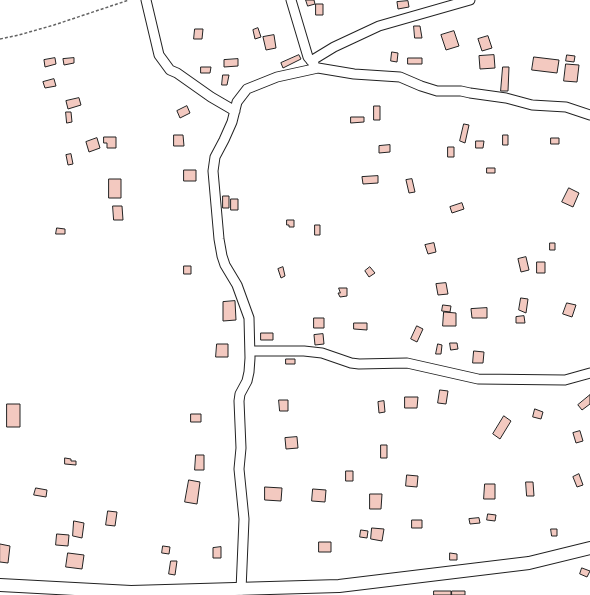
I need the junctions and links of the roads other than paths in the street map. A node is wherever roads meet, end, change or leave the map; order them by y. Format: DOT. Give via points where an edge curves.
graph roads {
  1 [pos="146,0"];
  2 [pos="291,0"];
  3 [pos="470,0"];
  4 [pos="311,61"];
  5 [pos="318,68"];
  6 [pos="235,111"];
  7 [pos="590,115"];
  8 [pos="250,351"];
  9 [pos="590,373"];
  10 [pos="590,548"];
  11 [pos="0,585"];
  12 [pos="241,590"];
  1 -- 6 [label="street" via="158,51 170,70"];
  2 -- 4 [label="street"];
  3 -- 4 [label="street" via="379,26 334,46"];
  4 -- 5 [label="street"];
  5 -- 6 [label="street" via="277,77 247,89 241,95"];
  5 -- 7 [label="street" via="354,74 400,77 437,91 461,90 532,105 566,107"];
  6 -- 8 [label="street" via="215,157 213,171 222,256 237,285 249,318"];
  8 -- 9 [label="street" via="322,353 359,364 407,362 478,379 565,380"];
  8 -- 12 [label="street" via="249,372 239,401 239,469 244,519"];
  10 -- 12 [label="street" via="529,563 347,585"];
  11 -- 12 [label="street" via="131,592"];
}
